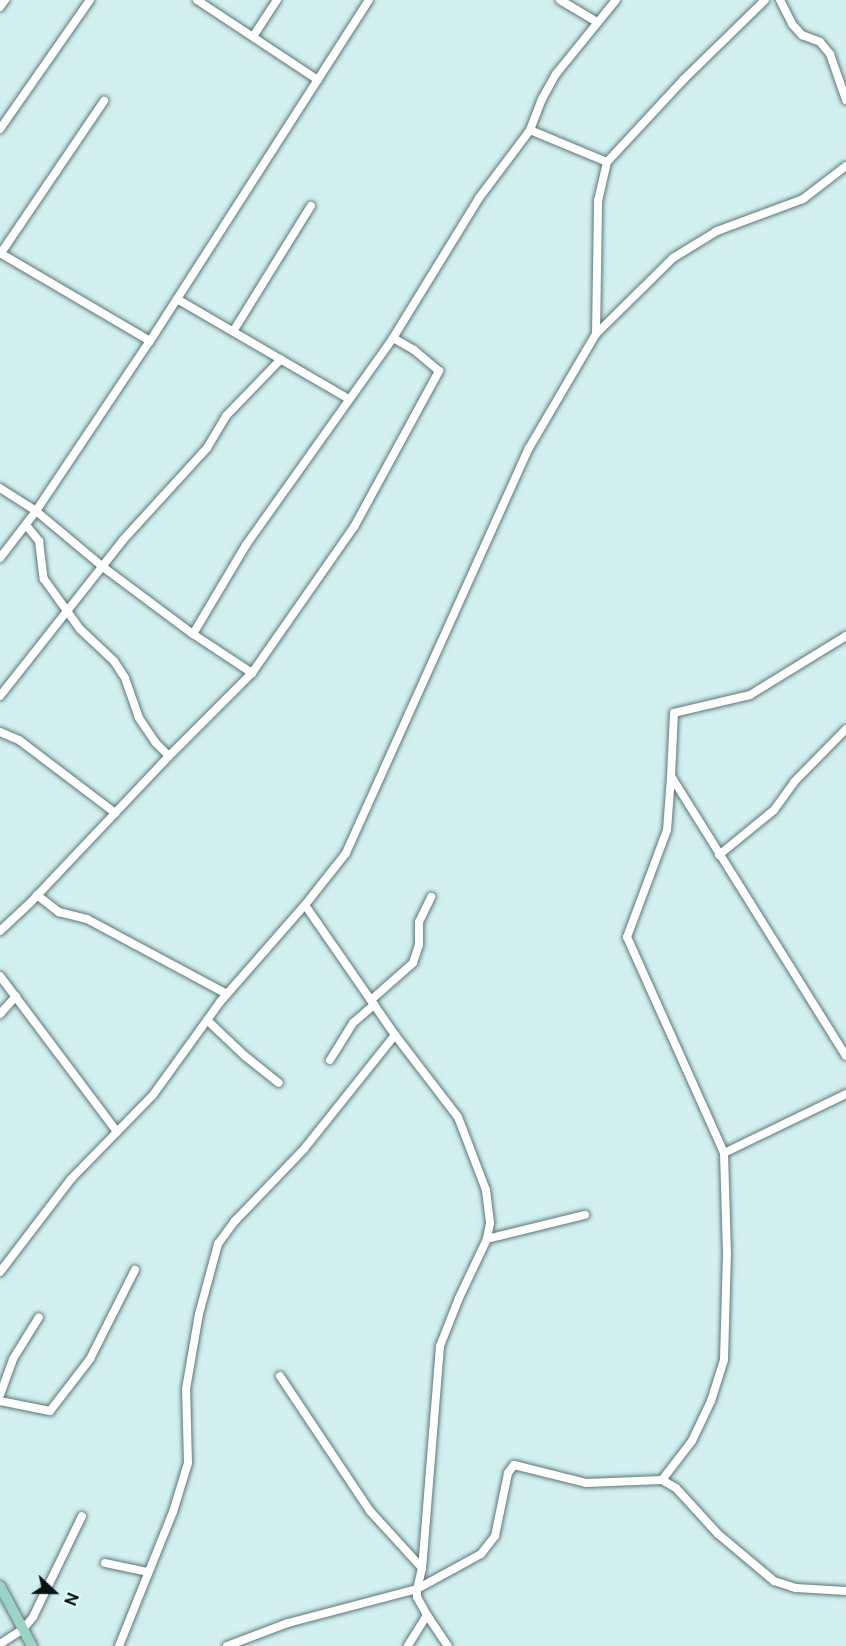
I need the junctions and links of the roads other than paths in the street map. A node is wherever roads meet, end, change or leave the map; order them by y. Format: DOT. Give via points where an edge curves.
graph roads {
  1 [pos="5,0"];
  2 [pos="90,0"];
  3 [pos="197,0"];
  4 [pos="277,0"];
  5 [pos="369,0"];
  6 [pos="560,0"];
  7 [pos="616,0"];
  8 [pos="765,0"];
  9 [pos="780,0"];
  10 [pos="0,7"];
  11 [pos="597,22"];
  12 [pos="254,35"];
  13 [pos="318,80"];
  14 [pos="846,100"];
  15 [pos="104,101"];
  16 [pos="0,129"];
  17 [pos="530,130"];
  18 [pos="607,162"];
  19 [pos="846,166"];
  20 [pos="312,206"];
  21 [pos="1,253"];
  22 [pos="177,298"];
  23 [pos="234,330"];
  24 [pos="596,334"];
  25 [pos="393,338"];
  26 [pos="150,341"];
  27 [pos="282,358"];
  28 [pos="349,399"];
  29 [pos="0,488"];
  30 [pos="36,511"];
  31 [pos="26,525"];
  32 [pos="0,558"];
  33 [pos="103,567"];
  34 [pos="69,611"];
  35 [pos="193,634"];
  36 [pos="846,636"];
  37 [pos="252,673"];
  38 [pos="0,696"];
  39 [pos="846,729"];
  40 [pos="0,732"];
  41 [pos="169,756"];
  42 [pos="670,776"];
  43 [pos="115,813"];
  44 [pos="719,855"];
  45 [pos="37,895"];
  46 [pos="430,897"];
  47 [pos="305,905"];
  48 [pos="0,931"];
  49 [pos="0,976"];
  50 [pos="227,994"];
  51 [pos="16,996"];
  52 [pos="373,1002"];
  53 [pos="0,1014"];
  54 [pos="207,1020"];
  55 [pos="395,1035"];
  56 [pos="846,1056"];
  57 [pos="330,1060"];
  58 [pos="279,1083"];
  59 [pos="846,1094"];
  60 [pos="117,1132"];
  61 [pos="724,1153"];
  62 [pos="585,1215"];
  63 [pos="487,1239"];
  64 [pos="135,1270"];
  65 [pos="0,1272"];
  66 [pos="39,1317"];
  67 [pos="280,1376"];
  68 [pos="0,1395"];
  69 [pos="0,1401"];
  70 [pos="662,1480"];
  71 [pos="82,1516"];
  72 [pos="105,1563"];
  73 [pos="422,1568"];
  74 [pos="148,1572"];
  75 [pos="0,1586"];
  76 [pos="417,1589"];
  77 [pos="846,1591"];
  78 [pos="427,1615"];
  79 [pos="22,1629"];
  80 [pos="0,1644"];
  81 [pos="32,1646"];
  82 [pos="119,1646"];
  83 [pos="227,1646"];
  84 [pos="408,1646"];
  85 [pos="448,1646"];
  1 -- 10 [label="street"];
  2 -- 16 [label="street"];
  3 -- 12 [label="street"];
  4 -- 12 [label="street"];
  5 -- 13 [label="street"];
  6 -- 11 [label="street"];
  7 -- 11 [label="street"];
  8 -- 18 [label="street"];
  9 -- 14 [label="street" via="797,30 820,42 830,54"];
  11 -- 17 [label="street" via="556,74"];
  12 -- 13 [label="street"];
  13 -- 22 [label="street"];
  15 -- 21 [label="street"];
  17 -- 18 [label="street"];
  17 -- 25 [label="street" via="479,198"];
  18 -- 24 [label="street" via="598,201"];
  19 -- 24 [label="street" via="803,199 717,231 673,258"];
  20 -- 23 [label="street"];
  21 -- 26 [label="street"];
  22 -- 23 [label="street"];
  22 -- 26 [label="street"];
  23 -- 27 [label="street"];
  24 -- 47 [label="street" via="529,448 346,853"];
  25 -- 28 [label="street"];
  25 -- 37 [label="street" via="439,371 354,527"];
  26 -- 30 [label="street"];
  27 -- 28 [label="street"];
  27 -- 33 [label="street" via="226,416 197,460"];
  28 -- 35 [label="street" via="246,545"];
  29 -- 30 [label="street"];
  30 -- 31 [label="street"];
  30 -- 33 [label="street"];
  31 -- 32 [label="street"];
  31 -- 34 [label="street" via="39,541 44,579"];
  33 -- 34 [label="street"];
  33 -- 35 [label="street"];
  34 -- 38 [label="street"];
  34 -- 41 [label="street" via="80,629 114,661 125,678 139,718"];
  35 -- 37 [label="street"];
  36 -- 42 [label="street" via="750,695 674,713"];
  37 -- 41 [label="street"];
  39 -- 44 [label="street" via="774,810"];
  40 -- 43 [label="street" via="19,740"];
  41 -- 43 [label="street"];
  42 -- 44 [label="street"];
  42 -- 61 [label="street" via="667,830 627,937"];
  43 -- 45 [label="street"];
  44 -- 56 [label="street"];
  45 -- 48 [label="street"];
  45 -- 50 [label="street" via="59,912 87,919"];
  46 -- 52 [label="street" via="419,922 419,945 413,963"];
  47 -- 50 [label="street"];
  47 -- 52 [label="street"];
  49 -- 51 [label="street"];
  50 -- 54 [label="street"];
  51 -- 53 [label="street"];
  51 -- 60 [label="street"];
  52 -- 55 [label="street"];
  52 -- 57 [label="street" via="353,1023"];
  54 -- 58 [label="street"];
  54 -- 60 [label="street" via="153,1095"];
  55 -- 63 [label="street" via="458,1117 486,1190"];
  55 -- 74 [label="street" via="304,1149 218,1244 199,1314 186,1389 188,1464"];
  59 -- 61 [label="street"];
  60 -- 65 [label="street" via="71,1179"];
  61 -- 70 [label="street" via="724,1360 692,1441"];
  62 -- 63 [label="street"];
  63 -- 73 [label="street" via="440,1346"];
  64 -- 69 [label="street" via="90,1359 50,1411"];
  66 -- 68 [label="street" via="13,1359"];
  67 -- 73 [label="street" via="370,1511"];
  70 -- 76 [label="street" via="586,1483 514,1465 508,1473 498,1525 489,1545 481,1554"];
  70 -- 77 [label="street" via="676,1488 718,1534 774,1581 796,1588"];
  71 -- 79 [label="street" via="39,1606"];
  72 -- 74 [label="street"];
  73 -- 76 [label="street"];
  74 -- 82 [label="street"];
  75 -- 79 [label="main road"];
  76 -- 78 [label="street"];
  76 -- 83 [label="street" via="288,1623"];
  78 -- 84 [label="street"];
  78 -- 85 [label="street"];
  79 -- 80 [label="street"];
  79 -- 81 [label="main road"];
}
